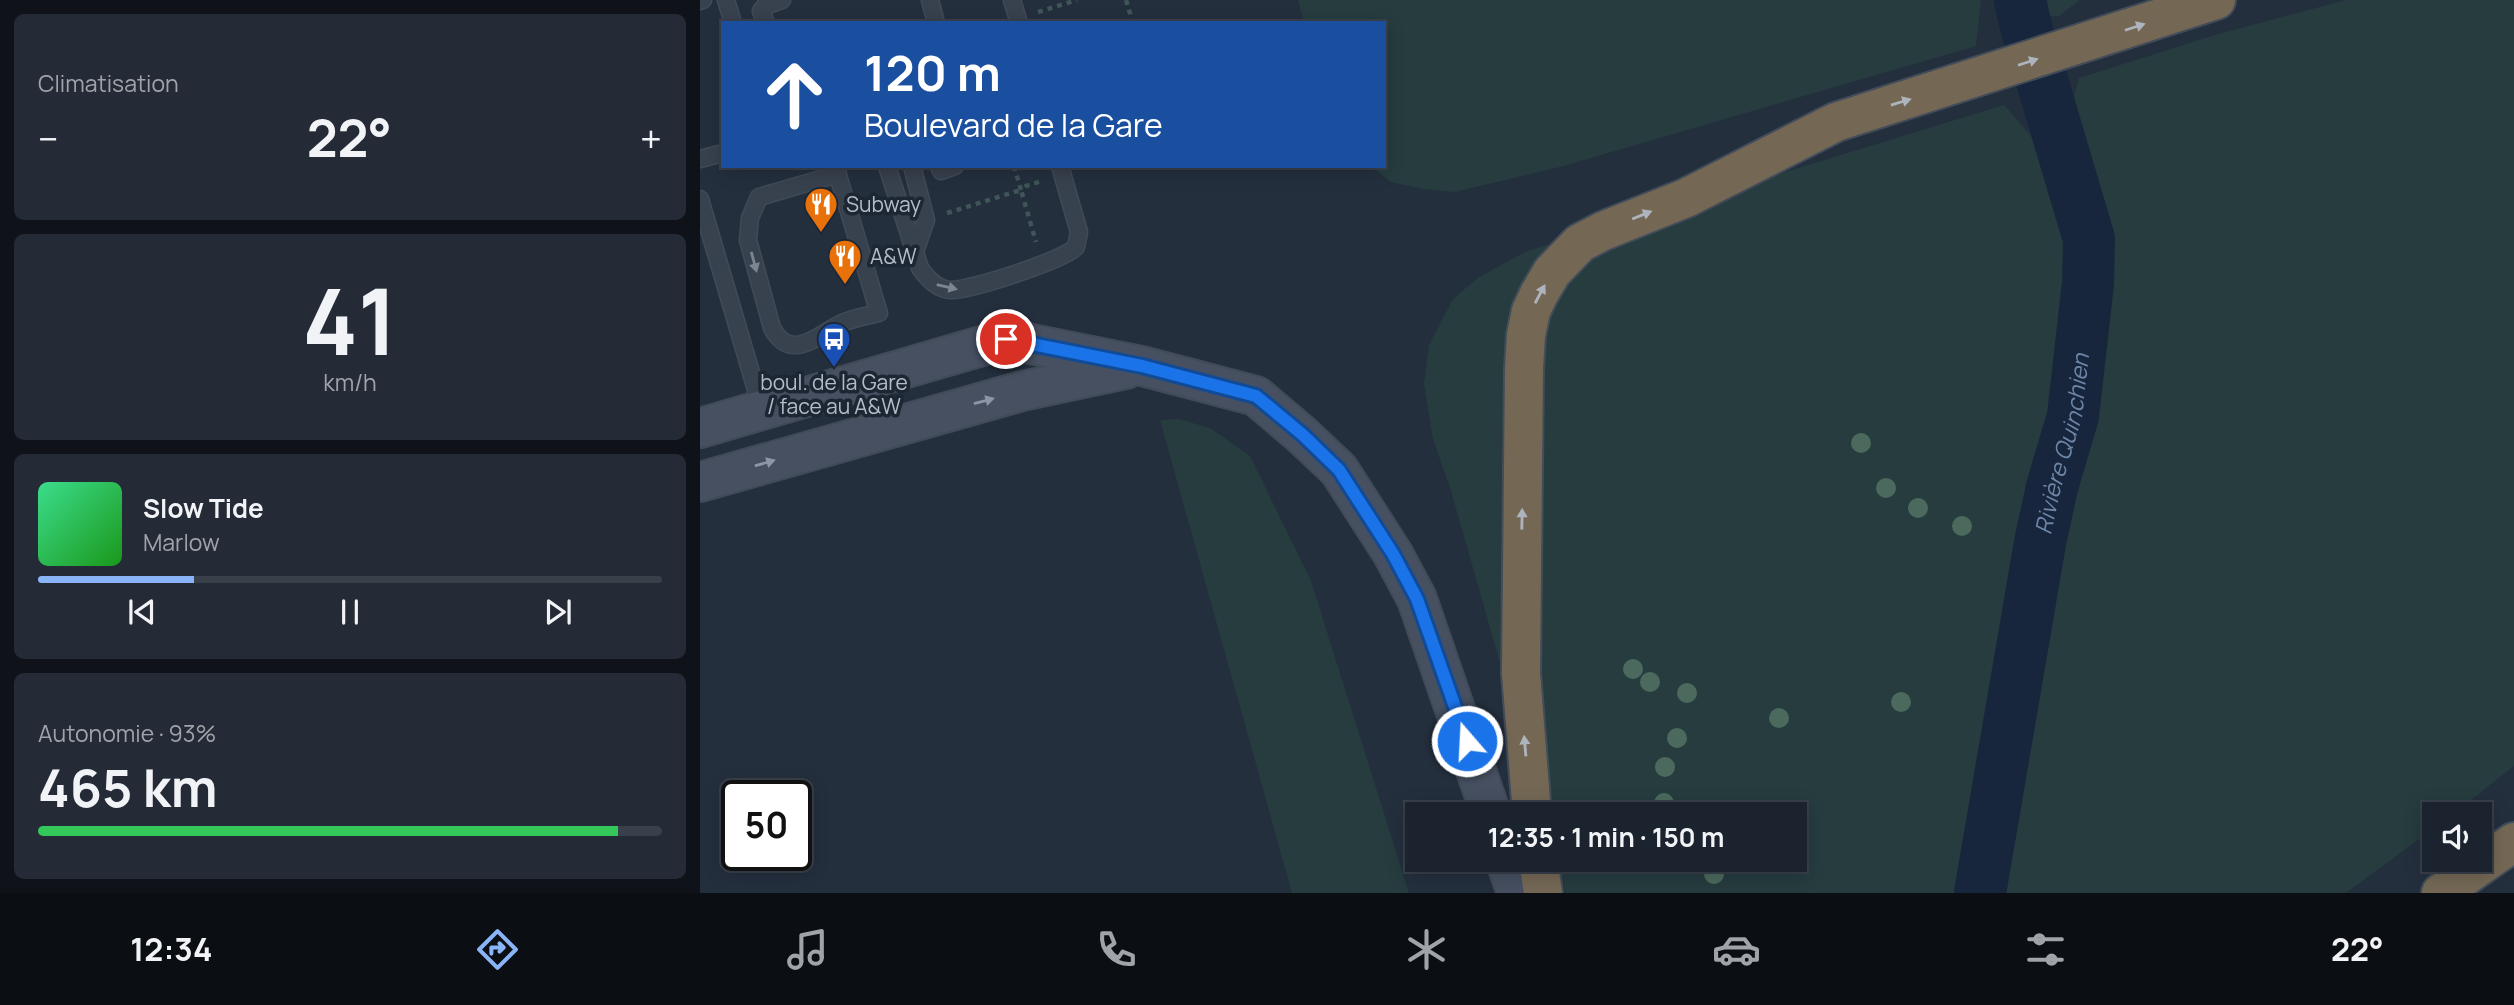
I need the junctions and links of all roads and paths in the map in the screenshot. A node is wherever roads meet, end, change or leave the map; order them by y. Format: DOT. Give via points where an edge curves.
graph roads {
  1 [pos="726,0"];
  2 [pos="782,0"];
  3 [pos="930,0"];
  4 [pos="1012,0"];
  5 [pos="1077,0"];
  6 [pos="1126,0"];
  7 [pos="2216,0"];
  8 [pos="1056,3"];
  9 [pos="1025,18"];
  10 [pos="732,21"];
  11 [pos="765,21"];
  12 [pos="935,21"];
  13 [pos="1132,21"];
  14 [pos="721,154"];
  15 [pos="700,159"];
  16 [pos="888,168"];
  17 [pos="913,168"];
  18 [pos="1015,168"];
  19 [pos="1061,168"];
  20 [pos="836,170"];
  21 [pos="1044,173"];
  22 [pos="1021,190"];
  23 [pos="700,199"];
  24 [pos="942,214"];
  25 [pos="706,238"];
  26 [pos="1039,252"];
  27 [pos="914,254"];
  28 [pos="1142,366"];
  29 [pos="762,410"];
  30 [pos="700,428"];
  31 [pos="700,482"];
  32 [pos="1487,802"];
  33 [pos="1531,802"];
  34 [pos="2514,828"];
  35 [pos="2514,842"];
  36 [pos="1510,872"];
  37 [pos="1540,872"];
  38 [pos="2453,884"];
  39 [pos="1517,893"];
  40 [pos="1542,893"];
  1 -- 10 [label="lane"];
  2 -- 11 [label="lane" via="761,10"];
  3 -- 12 [label="lane"];
  4 -- 9 [label="lane"];
  5 -- 8 [label="path"];
  6 -- 13 [label="path"];
  33 -- 7 [label="highway, one-way" via="1521,673 1524,369 1531,311 1552,272 1580,243 1603,230 1686,198 1836,122"];
  8 -- 9 [label="path"];
  14 -- 15 [label="lane"];
  16 -- 27 [label="lane"];
  17 -- 27 [label="lane" via="926,220"];
  18 -- 22 [label="path"];
  27 -- 19 [label="lane, one-way" via="928,279 948,290 1061,258 1076,247 1079,232"];
  20 -- 20 [label="lane, one-way" via="759,197 750,218 748,240 772,328 790,344 810,343 840,324 878,313"];
  21 -- 22 [label="path" via="1046,180"];
  22 -- 24 [label="path"];
  22 -- 26 [label="path"];
  23 -- 25 [label="lane"];
  25 -- 29 [label="lane"];
  28 -- 29 [label="main road" via="1006,339"];
  31 -- 28 [label="main road, one-way" via="1022,391"];
  28 -- 32 [label="main road" via="1256,396 1339,470 1417,599"];
  29 -- 30 [label="main road"];
  34 -- 38 [label="highway"];
  35 -- 38 [label="highway"];
  36 -- 39 [label="main road"];
  37 -- 40 [label="highway"];
}
